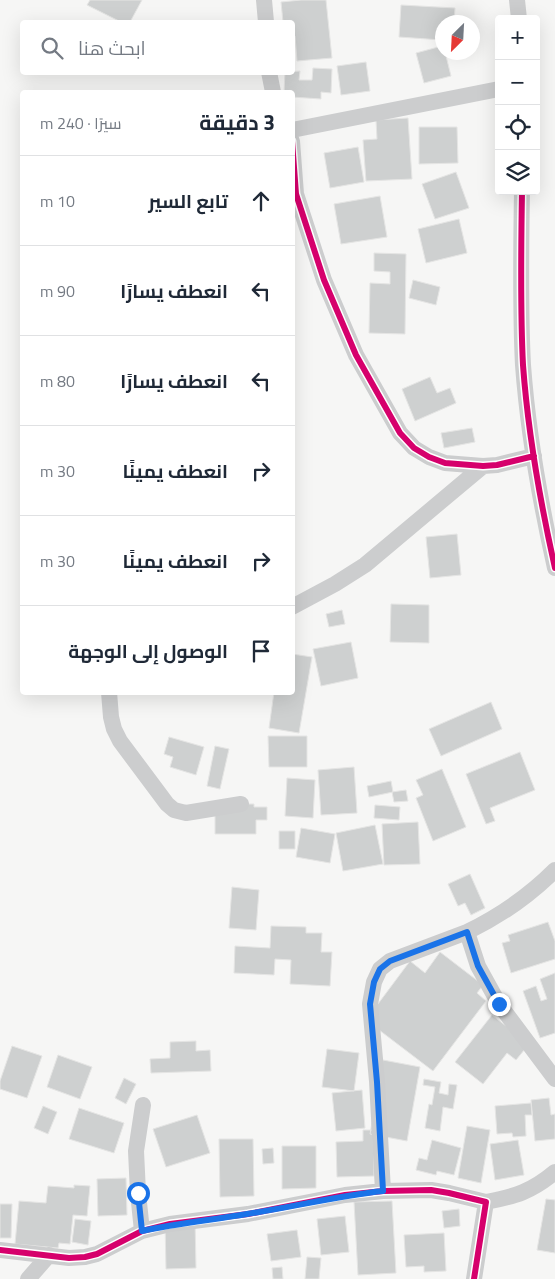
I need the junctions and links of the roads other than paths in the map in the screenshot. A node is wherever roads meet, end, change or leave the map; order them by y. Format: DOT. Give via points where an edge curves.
graph roads {
  1 [pos="264,0"];
  2 [pos="517,0"];
  3 [pos="519,15"];
  4 [pos="266,20"];
  5 [pos="270,75"];
  6 [pos="273,90"];
  7 [pos="495,90"];
  8 [pos="295,129"];
  9 [pos="295,181"];
  10 [pos="522,195"];
  11 [pos="534,456"];
  12 [pos="483,466"];
  13 [pos="548,498"];
  14 [pos="552,538"];
  15 [pos="555,568"];
  16 [pos="295,605"];
  17 [pos="109,695"];
  18 [pos="241,804"];
  19 [pos="555,870"];
  20 [pos="467,932"];
  21 [pos="555,1079"];
  22 [pos="143,1105"];
  23 [pos="555,1172"];
  24 [pos="383,1191"];
  25 [pos="486,1202"];
  26 [pos="142,1231"];
  27 [pos="0,1250"];
  28 [pos="49,1256"];
  29 [pos="28,1279"];
  30 [pos="474,1279"];
  1 -- 4 [label="street"];
  2 -- 3 [label="street"];
  5 -- 6 [label="street"];
  7 -- 8 [label="street"];
  9 -- 12 [label="street" via="296,194 324,280 356,355 400,433 414,448 429,457 445,463"];
  10 -- 11 [label="street" via="521,323"];
  11 -- 12 [label="street"];
  11 -- 13 [label="street"];
  12 -- 16 [label="street" via="365,565"];
  13 -- 14 [label="street"];
  14 -- 15 [label="street"];
  17 -- 18 [label="street" via="111,717 120,741 174,810 186,813"];
  19 -- 20 [label="street" via="539,887 488,922"];
  20 -- 21 [label="street" via="478,966 499,1004"];
  20 -- 24 [label="street" via="390,961 380,969 374,982 370,1004"];
  22 -- 26 [label="street" via="136,1151"];
  23 -- 25 [label="street" via="518,1196"];
  24 -- 25 [label="street" via="431,1190"];
  24 -- 26 [label="street"];
  25 -- 30 [label="street"];
  26 -- 28 [label="street" via="98,1254 69,1258"];
  27 -- 28 [label="street"];
  28 -- 29 [label="street"];
}
